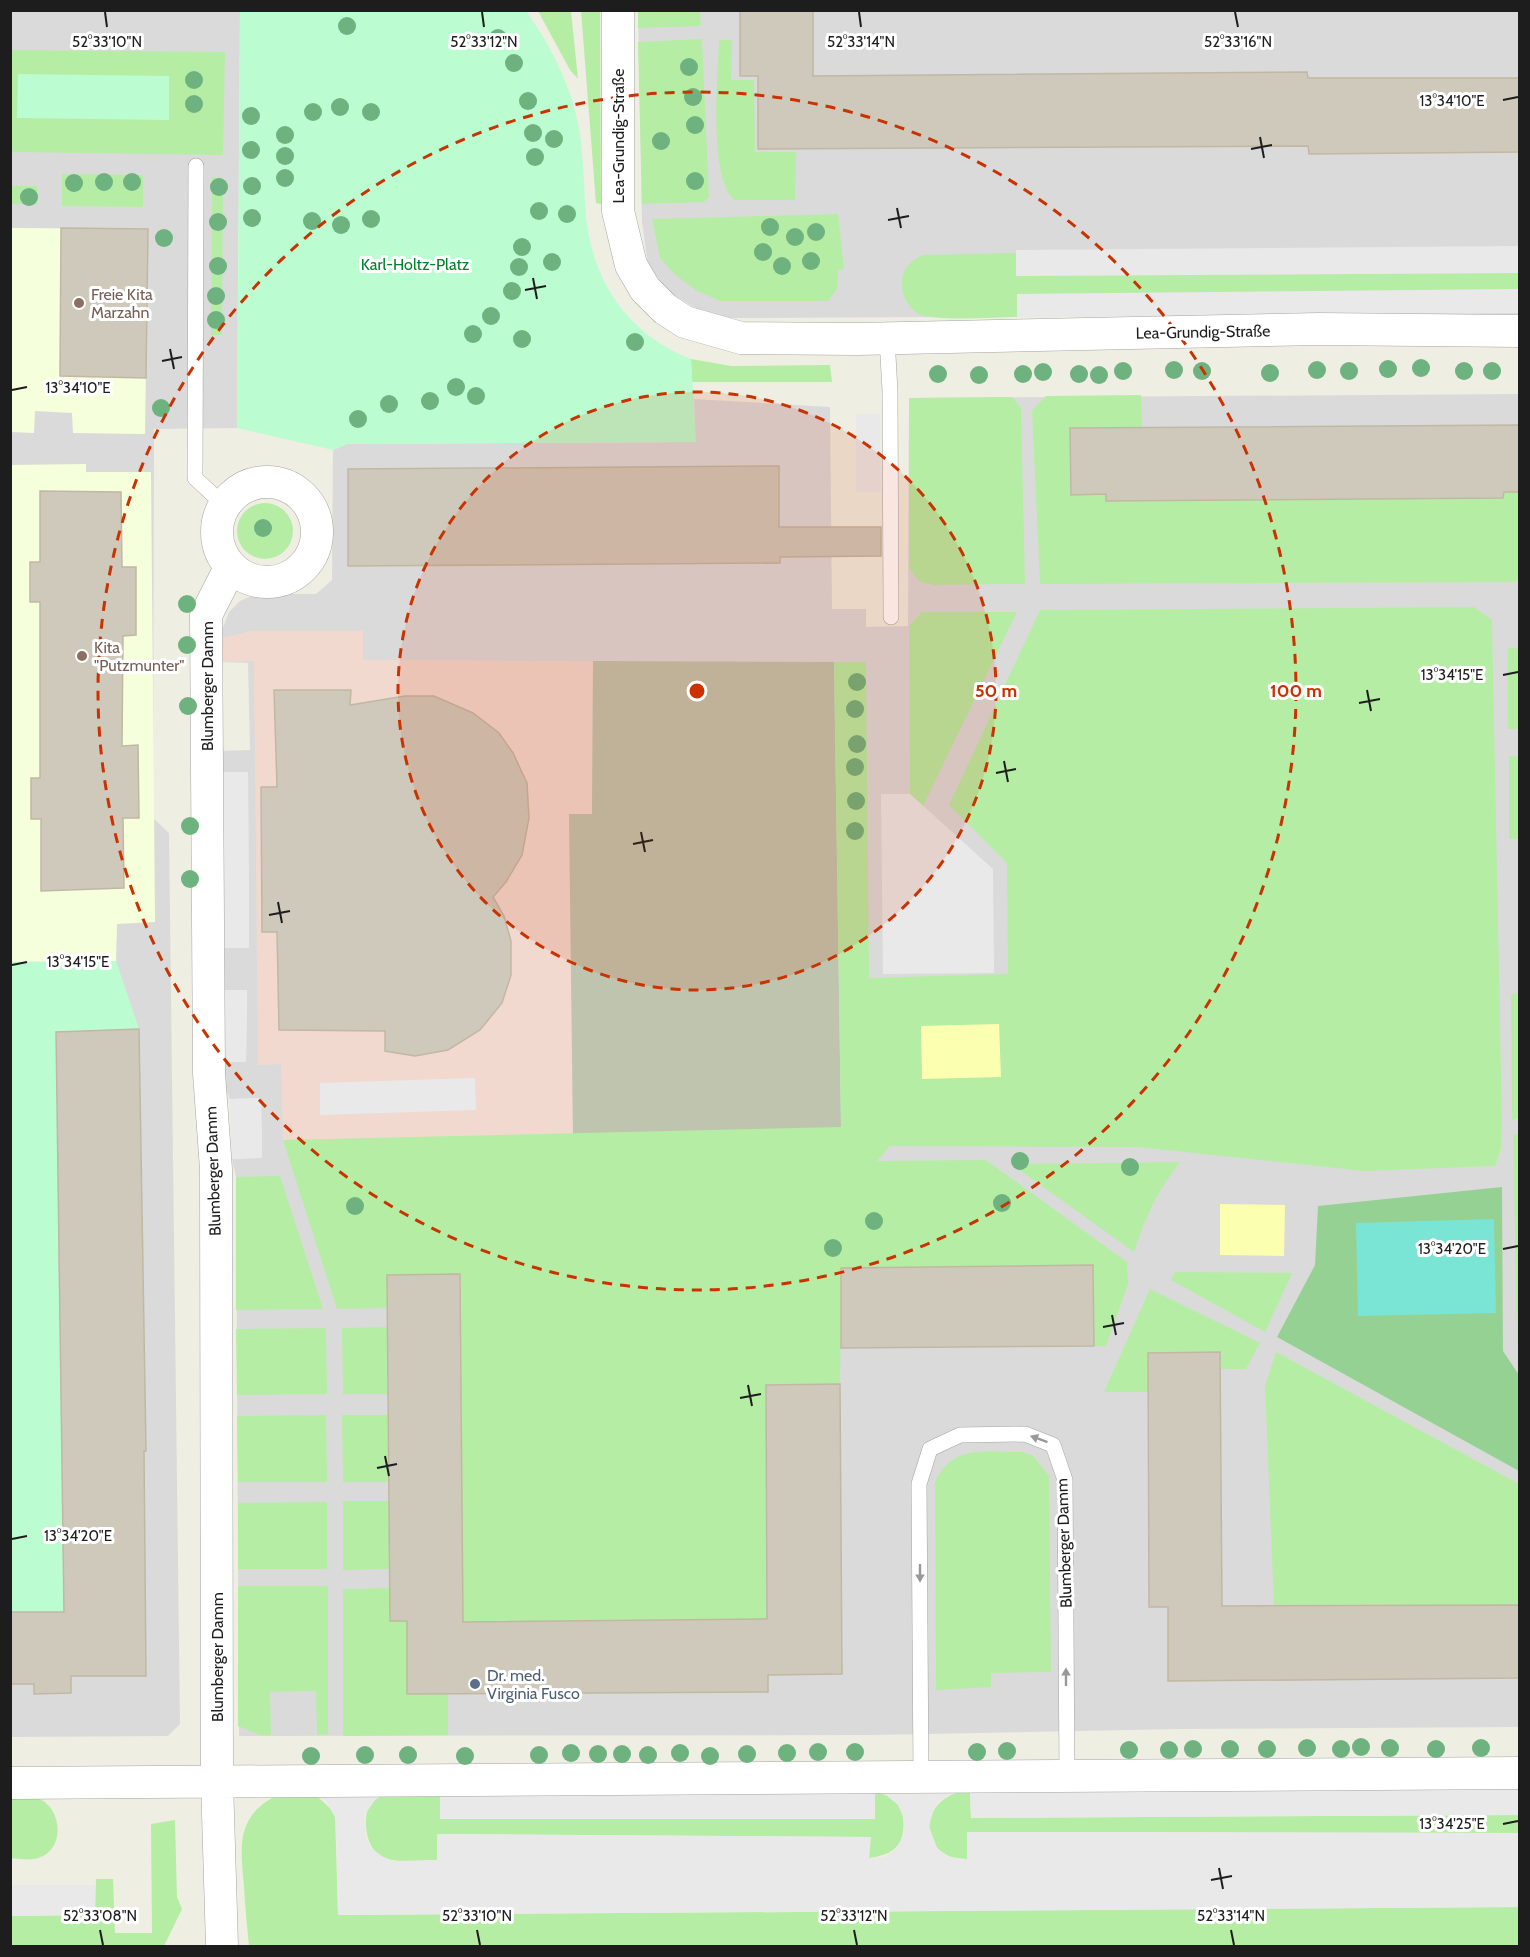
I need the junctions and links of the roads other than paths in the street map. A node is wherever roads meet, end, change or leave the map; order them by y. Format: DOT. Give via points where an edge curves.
graph roads {
  1 [pos="618,10"];
  2 [pos="196,166"];
  3 [pos="1520,331"];
  4 [pos="887,338"];
  5 [pos="224,505"];
  6 [pos="230,568"];
  7 [pos="891,617"];
  8 [pos="1520,1773"];
  9 [pos="1067,1776"];
  10 [pos="921,1777"];
  11 [pos="217,1781"];
  12 [pos="10,1782"];
  13 [pos="222,1947"];
  1 -- 4 [label="street, Lea-Grundig-Straße" via="618,211 631,265 645,289 665,309 686,322 741,338"];
  2 -- 5 [label="lane" via="195,478"];
  3 -- 4 [label="street, Lea-Grundig-Straße" via="1319,329"];
  4 -- 7 [label="lane"];
  5 -- 6 [label="street" via="217,523 217,540"];
  5 -- 6 [label="street" via="245,487 260,482 276,483 303,497 313,510 317,525 312,556 289,578 274,583 258,582"];
  6 -- 11 [label="street, Blumberger Damm" via="206,615 209,1072 216,1169"];
  8 -- 9 [label="street"];
  9 -- 10 [label="street"];
  9 -- 10 [label="lane, Blumberger Damm, one-way" via="1065,1480 1053,1445 1025,1434 960,1436 930,1449 919,1484"];
  10 -- 11 [label="street"];
  11 -- 12 [label="street"];
  11 -- 13 [label="street, Blumberger Damm"];
}
